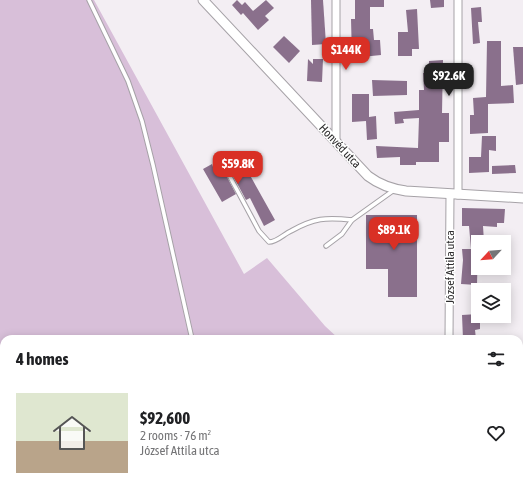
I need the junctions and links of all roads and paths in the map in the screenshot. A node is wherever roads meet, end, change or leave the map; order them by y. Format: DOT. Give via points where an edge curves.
graph roads {
  1 [pos="88,0"];
  2 [pos="203,0"];
  3 [pos="336,0"];
  4 [pos="458,0"];
  5 [pos="336,141"];
  6 [pos="230,175"];
  7 [pos="394,190"];
  8 [pos="454,194"];
  9 [pos="523,198"];
  10 [pos="352,220"];
  11 [pos="326,246"];
  12 [pos="191,335"];
  13 [pos="449,335"];
  1 -- 12 [label="lane" via="128,81 142,121"];
  2 -- 5 [label="street, Honvéd utca"];
  3 -- 5 [label="street"];
  4 -- 8 [label="street, József Attila utca"];
  5 -- 7 [label="street, Honvéd utca" via="368,176"];
  6 -- 10 [label="lane" via="259,231 269,242 274,242 316,219 331,217"];
  7 -- 8 [label="street, Honvéd utca"];
  7 -- 10 [label="lane"];
  8 -- 9 [label="street, Honvéd utca"];
  8 -- 13 [label="street, József Attila utca"];
  10 -- 11 [label="lane" via="342,234"];
}
